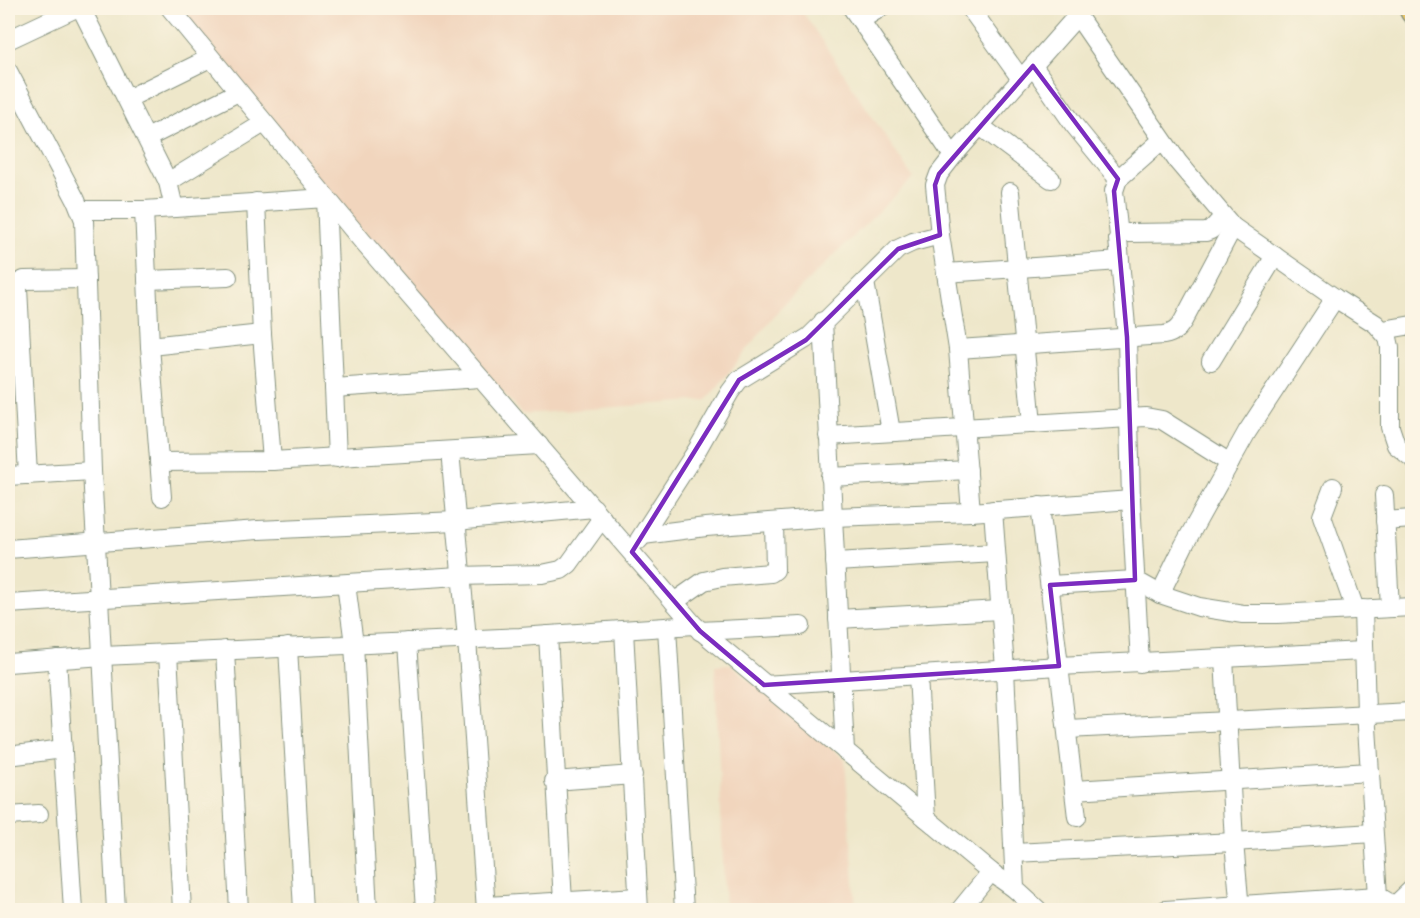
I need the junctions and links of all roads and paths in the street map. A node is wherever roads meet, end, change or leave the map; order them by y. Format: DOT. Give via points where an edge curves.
graph roads {
  1 [pos="74,8"];
  2 [pos="170,8"];
  3 [pos="880,8"];
  4 [pos="970,8"];
  5 [pos="1410,8"];
  6 [pos="1075,12"];
  7 [pos="1413,12"];
  8 [pos="856,14"];
  9 [pos="8,40"];
  10 [pos="210,58"];
  11 [pos="8,70"];
  12 [pos="1027,73"];
  13 [pos="238,92"];
  14 [pos="127,99"];
  15 [pos="264,123"];
  16 [pos="980,126"];
  17 [pos="147,138"];
  18 [pos="1162,140"];
  19 [pos="953,156"];
  20 [pos="1118,178"];
  21 [pos="1050,179"];
  22 [pos="168,182"];
  23 [pos="1010,192"];
  24 [pos="326,198"];
  25 [pos="256,202"];
  26 [pos="174,208"];
  27 [pos="81,210"];
  28 [pos="144,210"];
  29 [pos="1228,222"];
  30 [pos="940,235"];
  31 [pos="1119,236"];
  32 [pos="1275,256"];
  33 [pos="1120,261"];
  34 [pos="1018,267"];
  35 [pos="946,273"];
  36 [pos="228,277"];
  37 [pos="86,279"];
  38 [pos="147,280"];
  39 [pos="865,282"];
  40 [pos="1335,298"];
  41 [pos="823,321"];
  42 [pos="1413,325"];
  43 [pos="1383,330"];
  44 [pos="262,334"];
  45 [pos="1127,337"];
  46 [pos="1026,345"];
  47 [pos="150,346"];
  48 [pos="958,349"];
  49 [pos="1211,361"];
  50 [pos="480,378"];
  51 [pos="334,388"];
  52 [pos="1130,419"];
  53 [pos="1032,424"];
  54 [pos="964,427"];
  55 [pos="891,432"];
  56 [pos="828,436"];
  57 [pos="538,445"];
  58 [pos="450,451"];
  59 [pos="337,458"];
  60 [pos="1413,458"];
  61 [pos="272,461"];
  62 [pos="159,462"];
  63 [pos="1230,463"];
  64 [pos="968,470"];
  65 [pos="92,471"];
  66 [pos="28,475"];
  67 [pos="8,476"];
  68 [pos="830,477"];
  69 [pos="1333,487"];
  70 [pos="1384,495"];
  71 [pos="162,497"];
  72 [pos="1131,500"];
  73 [pos="1040,506"];
  74 [pos="993,510"];
  75 [pos="971,512"];
  76 [pos="598,513"];
  77 [pos="832,517"];
  78 [pos="1413,519"];
  79 [pos="456,521"];
  80 [pos="1385,521"];
  81 [pos="774,522"];
  82 [pos="643,535"];
  83 [pos="96,540"];
  84 [pos="8,549"];
  85 [pos="632,552"];
  86 [pos="996,553"];
  87 [pos="835,562"];
  88 [pos="460,576"];
  89 [pos="1136,580"];
  90 [pos="346,584"];
  91 [pos="1050,585"];
  92 [pos="1160,594"];
  93 [pos="100,599"];
  94 [pos="674,602"];
  95 [pos="8,604"];
  96 [pos="1413,607"];
  97 [pos="1390,608"];
  98 [pos="1359,609"];
  99 [pos="1000,610"];
  100 [pos="838,619"];
  101 [pos="801,626"];
  102 [pos="667,628"];
  103 [pos="697,628"];
  104 [pos="624,630"];
  105 [pos="548,635"];
  106 [pos="467,639"];
  107 [pos="407,642"];
  108 [pos="354,644"];
  109 [pos="288,647"];
  110 [pos="225,650"];
  111 [pos="1364,651"];
  112 [pos="168,653"];
  113 [pos="103,656"];
  114 [pos="1224,658"];
  115 [pos="57,659"];
  116 [pos="8,663"];
  117 [pos="1140,663"];
  118 [pos="1059,666"];
  119 [pos="1005,669"];
  120 [pos="918,675"];
  121 [pos="842,680"];
  122 [pos="764,685"];
  123 [pos="1366,712"];
  124 [pos="1413,712"];
  125 [pos="1228,720"];
  126 [pos="1067,729"];
  127 [pos="63,749"];
  128 [pos="845,751"];
  129 [pos="8,756"];
  130 [pos="1370,772"];
  131 [pos="633,775"];
  132 [pos="554,781"];
  133 [pos="1231,781"];
  134 [pos="1074,790"];
  135 [pos="39,814"];
  136 [pos="8,816"];
  137 [pos="926,818"];
  138 [pos="1077,818"];
  139 [pos="1373,833"];
  140 [pos="1234,842"];
  141 [pos="1014,853"];
  142 [pos="991,872"];
  143 [pos="1015,889"];
  144 [pos="1413,889"];
  145 [pos="1377,896"];
  146 [pos="563,902"];
  147 [pos="639,904"];
  148 [pos="486,908"];
  149 [pos="1240,908"];
  150 [pos="1393,908"];
  151 [pos="73,910"];
  152 [pos="116,910"];
  153 [pos="182,910"];
  154 [pos="239,910"];
  155 [pos="303,910"];
  156 [pos="368,910"];
  157 [pos="425,910"];
  158 [pos="684,910"];
  159 [pos="960,910"];
  160 [pos="1038,910"];
  161 [pos="1165,910"];
  1 -- 9 [label="street"];
  1 -- 14 [label="street"];
  2 -- 10 [label="street"];
  3 -- 8 [label="street"];
  4 -- 12 [label="street"];
  5 -- 7 [label="main road"];
  6 -- 12 [label="street"];
  6 -- 18 [label="street"];
  8 -- 19 [label="street"];
  10 -- 13 [label="street"];
  10 -- 14 [label="street"];
  11 -- 27 [label="street"];
  12 -- 16 [label="street"];
  12 -- 20 [label="street"];
  13 -- 15 [label="street"];
  13 -- 17 [label="street"];
  14 -- 17 [label="street"];
  15 -- 22 [label="street"];
  15 -- 24 [label="street"];
  16 -- 19 [label="street"];
  16 -- 21 [label="street"];
  17 -- 22 [label="street"];
  18 -- 20 [label="street"];
  18 -- 29 [label="street"];
  19 -- 30 [label="street" via="935,185"];
  20 -- 31 [label="street" via="1114,191"];
  22 -- 26 [label="street"];
  23 -- 34 [label="street"];
  24 -- 25 [label="street"];
  24 -- 50 [label="street"];
  24 -- 51 [label="street"];
  25 -- 26 [label="street"];
  25 -- 44 [label="street"];
  26 -- 28 [label="street"];
  27 -- 28 [label="street"];
  27 -- 37 [label="street"];
  28 -- 38 [label="street"];
  29 -- 31 [label="street" via="1206,232"];
  29 -- 32 [label="street"];
  29 -- 45 [label="street" via="1179,328 1164,335"];
  30 -- 35 [label="street"];
  30 -- 39 [label="street" via="898,249"];
  31 -- 33 [label="street"];
  32 -- 40 [label="street"];
  32 -- 49 [label="street"];
  33 -- 34 [label="street"];
  33 -- 45 [label="street"];
  34 -- 35 [label="street"];
  34 -- 46 [label="street"];
  35 -- 48 [label="street"];
  36 -- 38 [label="street"];
  37 -- 65 [label="street"];
  37 -- 66 [label="street" via="24,280 18,288"];
  38 -- 47 [label="street"];
  39 -- 41 [label="street"];
  39 -- 55 [label="street"];
  40 -- 43 [label="street"];
  40 -- 63 [label="street"];
  41 -- 56 [label="street"];
  41 -- 82 [label="street" via="806,340 739,381"];
  42 -- 43 [label="street"];
  43 -- 60 [label="street" via="1390,347 1390,427 1396,445"];
  44 -- 47 [label="street"];
  44 -- 61 [label="street"];
  45 -- 46 [label="street"];
  45 -- 52 [label="street"];
  46 -- 48 [label="street"];
  46 -- 53 [label="street"];
  47 -- 62 [label="street"];
  48 -- 54 [label="street"];
  50 -- 51 [label="street"];
  50 -- 57 [label="street"];
  51 -- 59 [label="street"];
  52 -- 53 [label="street"];
  52 -- 63 [label="street" via="1162,420"];
  52 -- 72 [label="street"];
  53 -- 54 [label="street"];
  54 -- 55 [label="street"];
  54 -- 64 [label="street"];
  55 -- 56 [label="street"];
  56 -- 68 [label="street"];
  57 -- 58 [label="street"];
  57 -- 76 [label="street"];
  58 -- 59 [label="street"];
  58 -- 79 [label="street"];
  59 -- 61 [label="street"];
  61 -- 62 [label="street"];
  62 -- 71 [label="street"];
  63 -- 92 [label="street"];
  64 -- 68 [label="street"];
  64 -- 75 [label="street"];
  65 -- 66 [label="street"];
  65 -- 83 [label="street"];
  66 -- 67 [label="street"];
  68 -- 77 [label="street"];
  69 -- 98 [label="street" via="1322,516"];
  70 -- 80 [label="street"];
  72 -- 73 [label="street"];
  72 -- 89 [label="street"];
  73 -- 74 [label="street"];
  73 -- 91 [label="street"];
  74 -- 75 [label="street"];
  74 -- 86 [label="street"];
  75 -- 77 [label="street"];
  76 -- 79 [label="street"];
  76 -- 85 [label="street"];
  76 -- 88 [label="street" via="569,564 561,570"];
  77 -- 81 [label="street"];
  77 -- 87 [label="street"];
  78 -- 80 [label="street"];
  79 -- 83 [label="street"];
  79 -- 88 [label="street"];
  80 -- 97 [label="street"];
  81 -- 82 [label="street"];
  81 -- 94 [label="street" via="775,570 704,581"];
  82 -- 85 [label="street"];
  83 -- 84 [label="street"];
  83 -- 93 [label="street"];
  85 -- 94 [label="street"];
  86 -- 87 [label="street"];
  86 -- 99 [label="street"];
  87 -- 100 [label="street"];
  88 -- 90 [label="street"];
  88 -- 106 [label="street"];
  89 -- 91 [label="street"];
  89 -- 92 [label="street"];
  89 -- 117 [label="street"];
  90 -- 93 [label="street"];
  90 -- 108 [label="street"];
  91 -- 118 [label="street"];
  92 -- 98 [label="street" via="1199,607 1243,614"];
  93 -- 95 [label="street"];
  93 -- 113 [label="street"];
  94 -- 103 [label="street"];
  96 -- 97 [label="street"];
  97 -- 98 [label="street"];
  98 -- 111 [label="street"];
  99 -- 100 [label="street"];
  99 -- 119 [label="street"];
  100 -- 121 [label="street"];
  101 -- 103 [label="street"];
  102 -- 103 [label="street"];
  102 -- 104 [label="street"];
  102 -- 158 [label="street"];
  103 -- 122 [label="street"];
  104 -- 105 [label="street"];
  104 -- 131 [label="street"];
  105 -- 106 [label="street"];
  105 -- 132 [label="street"];
  106 -- 107 [label="street"];
  106 -- 148 [label="street"];
  107 -- 108 [label="street"];
  107 -- 157 [label="street"];
  108 -- 109 [label="street"];
  108 -- 156 [label="street"];
  109 -- 110 [label="street"];
  109 -- 155 [label="street"];
  110 -- 112 [label="street"];
  110 -- 154 [label="street"];
  111 -- 114 [label="street"];
  111 -- 123 [label="street"];
  112 -- 113 [label="street"];
  112 -- 153 [label="street"];
  113 -- 115 [label="street"];
  113 -- 152 [label="street"];
  114 -- 117 [label="street"];
  114 -- 125 [label="street"];
  115 -- 116 [label="street"];
  115 -- 127 [label="street"];
  117 -- 118 [label="street"];
  118 -- 119 [label="street"];
  118 -- 126 [label="street"];
  119 -- 120 [label="street"];
  119 -- 141 [label="street"];
  120 -- 121 [label="street"];
  120 -- 137 [label="street"];
  121 -- 122 [label="street"];
  121 -- 128 [label="street"];
  122 -- 128 [label="street"];
  123 -- 124 [label="street"];
  123 -- 125 [label="street"];
  123 -- 130 [label="street"];
  125 -- 126 [label="street"];
  125 -- 133 [label="street"];
  126 -- 134 [label="street"];
  127 -- 129 [label="street"];
  127 -- 151 [label="street"];
  128 -- 137 [label="street"];
  130 -- 133 [label="street"];
  130 -- 139 [label="street"];
  131 -- 132 [label="street"];
  131 -- 147 [label="street"];
  132 -- 146 [label="street"];
  133 -- 134 [label="street"];
  133 -- 140 [label="street"];
  134 -- 138 [label="street"];
  135 -- 136 [label="street"];
  137 -- 142 [label="street"];
  139 -- 140 [label="street"];
  139 -- 145 [label="street"];
  140 -- 141 [label="street"];
  140 -- 149 [label="street"];
  141 -- 143 [label="street"];
  142 -- 143 [label="street"];
  142 -- 159 [label="street"];
  143 -- 160 [label="street"];
  144 -- 150 [label="street"];
  145 -- 149 [label="street"];
  145 -- 150 [label="street"];
  146 -- 147 [label="street"];
  146 -- 148 [label="street"];
  149 -- 161 [label="street"];
}
